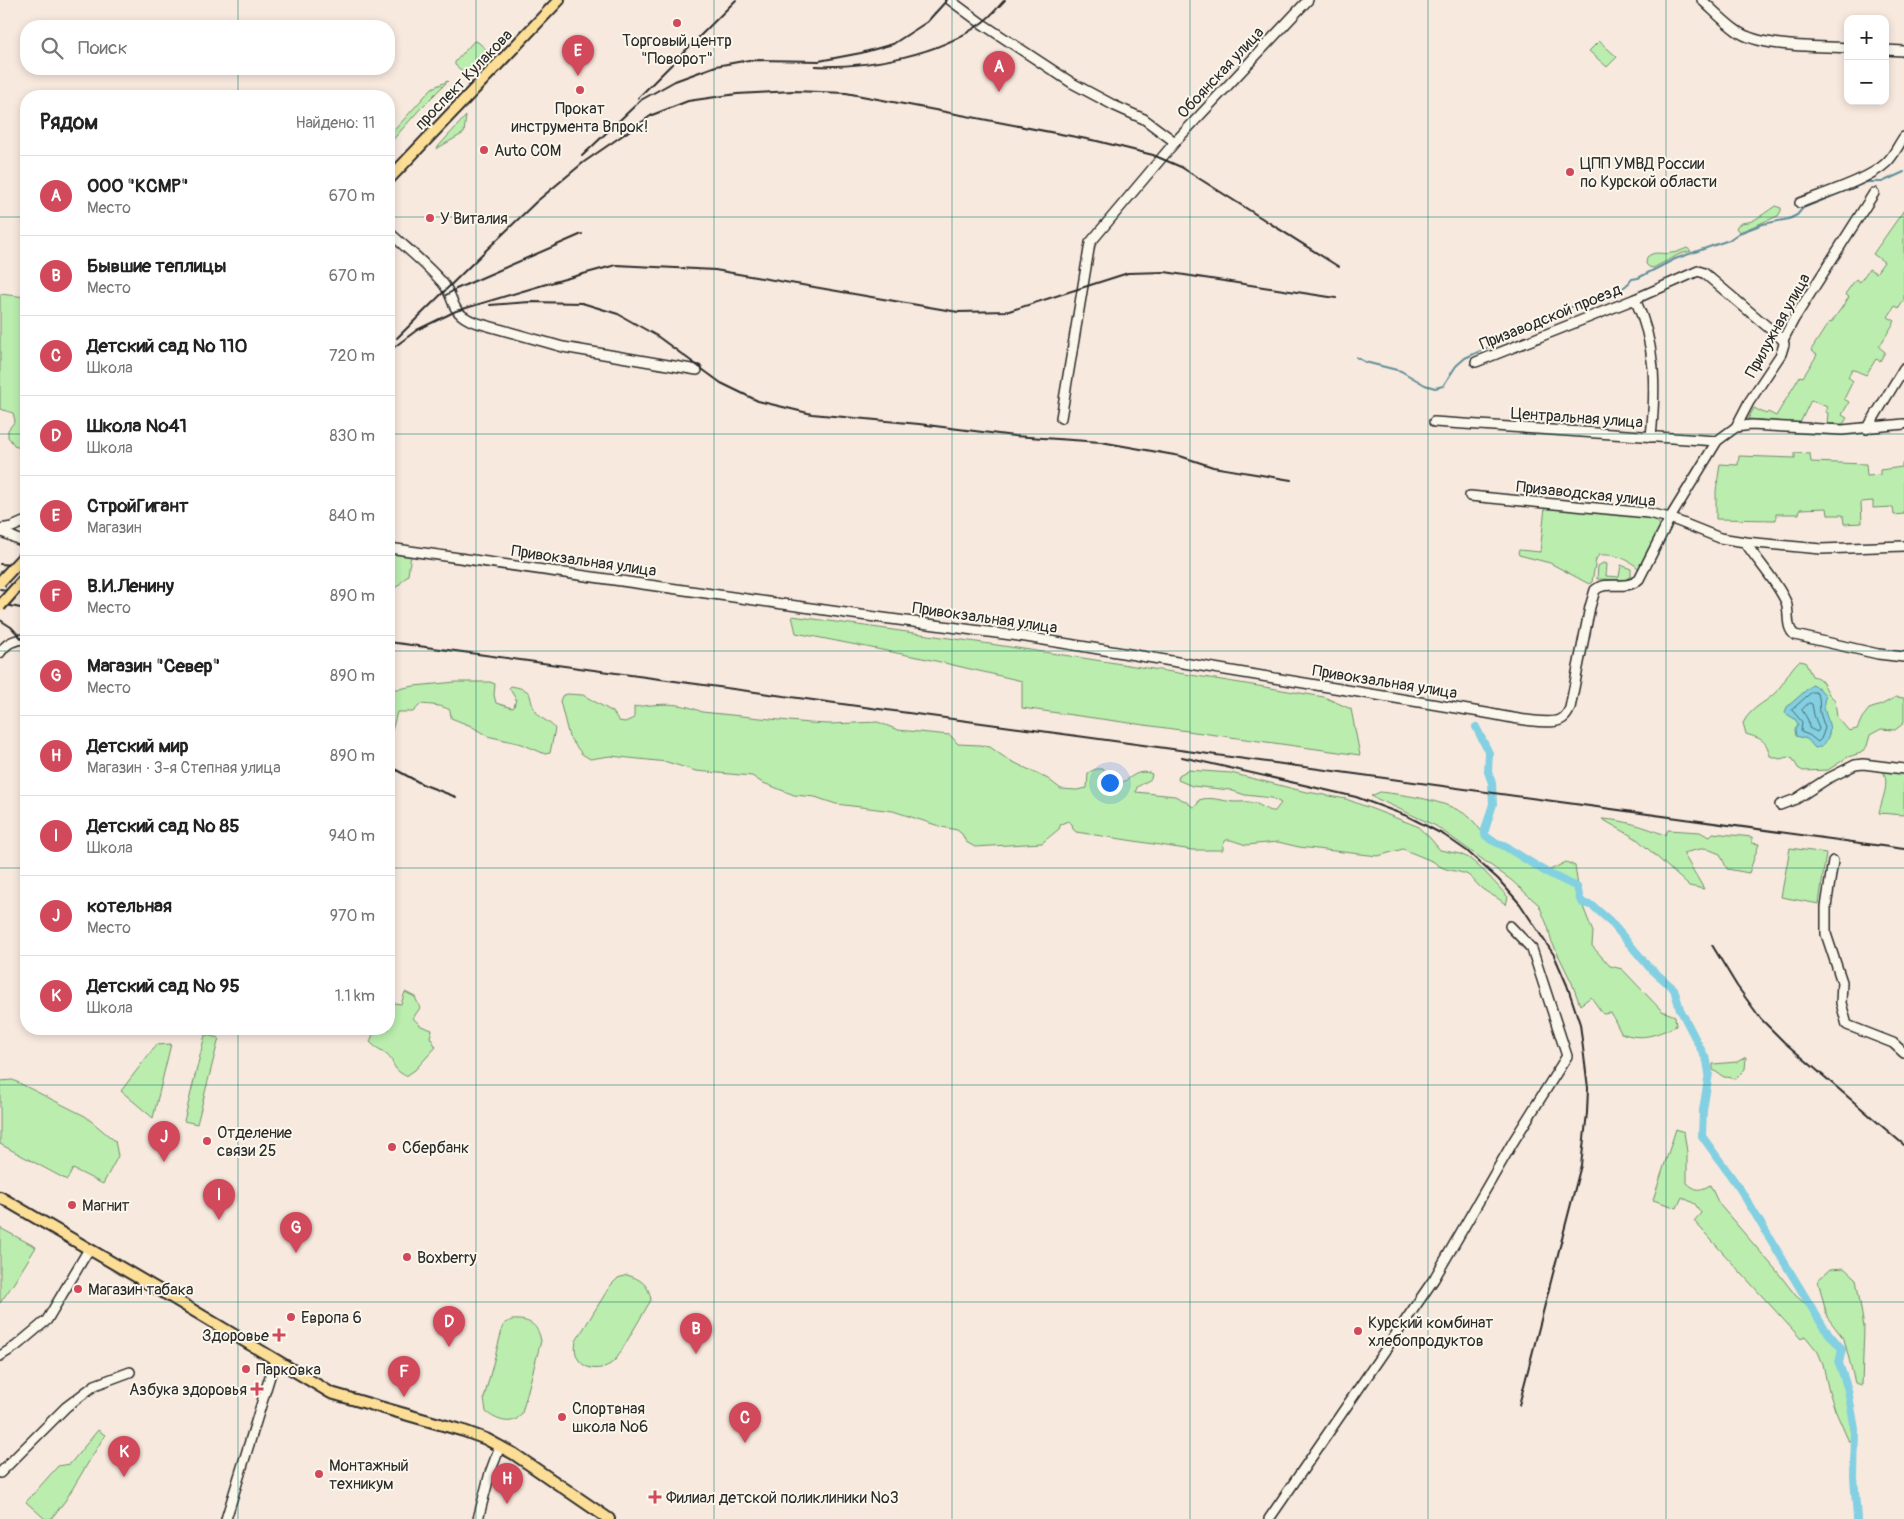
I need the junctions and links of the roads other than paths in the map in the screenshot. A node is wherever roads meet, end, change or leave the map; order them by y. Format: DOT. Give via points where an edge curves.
graph roads {
  1 [pos="559,0"];
  2 [pos="950,0"];
  3 [pos="1308,0"];
  4 [pos="1702,0"];
  5 [pos="1844,48"];
  6 [pos="1889,50"];
  7 [pos="1904,51"];
  8 [pos="1904,137"];
  9 [pos="1175,142"];
  10 [pos="395,173"];
  11 [pos="1874,193"];
  12 [pos="1800,203"];
  13 [pos="395,238"];
  14 [pos="1635,298"];
  15 [pos="1783,340"];
  16 [pos="1476,362"];
  17 [pos="1904,368"];
  18 [pos="697,370"];
  19 [pos="1061,418"];
  20 [pos="1434,422"];
  21 [pos="1904,424"];
  22 [pos="1736,427"];
  23 [pos="1867,429"];
  24 [pos="1651,437"];
  25 [pos="1717,441"];
  26 [pos="1470,496"];
  27 [pos="1670,518"];
  28 [pos="20,524"];
  29 [pos="0,530"];
  30 [pos="20,539"];
  31 [pos="1745,542"];
  32 [pos="1904,546"];
  33 [pos="395,549"];
  34 [pos="20,560"];
  35 [pos="0,582"];
  36 [pos="20,584"];
  37 [pos="0,606"];
  38 [pos="20,639"];
  39 [pos="0,652"];
  40 [pos="1904,657"];
  41 [pos="1570,708"];
  42 [pos="1904,769"];
  43 [pos="1780,805"];
  44 [pos="1833,861"];
  45 [pos="1510,926"];
  46 [pos="1904,1053"];
  47 [pos="0,1197"];
  48 [pos="89,1249"];
  49 [pos="0,1356"];
  50 [pos="275,1360"];
  51 [pos="130,1372"];
  52 [pos="500,1446"];
  53 [pos="0,1473"];
  54 [pos="226,1519"];
  55 [pos="478,1519"];
  56 [pos="609,1519"];
  57 [pos="1269,1519"];
  1 -- 10 [label="main road, проспект Кулакова"];
  2 -- 9 [label="street" via="1072,83 1144,118"];
  3 -- 9 [label="street, Обоянская улица"];
  4 -- 5 [label="street" via="1748,37 1786,44"];
  6 -- 7 [label="street"];
  8 -- 12 [label="street" via="1891,157 1876,170"];
  9 -- 19 [label="street, Обоянская улица" via="1090,243"];
  11 -- 15 [label="street, Прилужная улица"];
  13 -- 18 [label="street" via="442,282 462,317 563,347"];
  14 -- 15 [label="street, Призаводской проезд" via="1694,272 1701,272"];
  14 -- 16 [label="street, Призаводской проезд"];
  14 -- 24 [label="street" via="1649,334 1655,382"];
  15 -- 22 [label="street, Прилужная улица" via="1781,354"];
  17 -- 23 [label="street"];
  20 -- 24 [label="street, Центральная улица"];
  21 -- 23 [label="street"];
  22 -- 23 [label="street"];
  22 -- 25 [label="street, Прилужная улица"];
  24 -- 25 [label="street, Центральная улица"];
  25 -- 27 [label="street, Прилужная улица"];
  26 -- 27 [label="street, Призаводская улица" via="1648,513"];
  27 -- 31 [label="street, Призаводская улица" via="1720,538"];
  27 -- 41 [label="street, Прилужная улица" via="1639,578 1631,585 1602,586 1595,590"];
  28 -- 29 [label="street"];
  29 -- 30 [label="street"];
  31 -- 32 [label="street, Призаводская улица" via="1821,549"];
  31 -- 40 [label="street" via="1782,594 1790,629 1795,635"];
  33 -- 41 [label="street, Привокзальная улица" via="1026,637 1542,722 1561,720"];
  34 -- 35 [label="main road, bridge"];
  36 -- 37 [label="main road, bridge"];
  38 -- 39 [label="street" via="13,640"];
  42 -- 43 [label="street" via="1855,765"];
  44 -- 46 [label="street" via="1826,907 1826,934 1842,982 1841,1003 1848,1025 1893,1043"];
  45 -- 57 [label="street" via="1532,949 1567,1056 1434,1279"];
  47 -- 48 [label="main road"];
  48 -- 49 [label="street" via="47,1320"];
  48 -- 50 [label="main road"];
  50 -- 52 [label="main road" via="331,1393 464,1431"];
  50 -- 54 [label="street"];
  51 -- 53 [label="street" via="95,1385"];
  52 -- 55 [label="street"];
  52 -- 56 [label="main road"];
}
